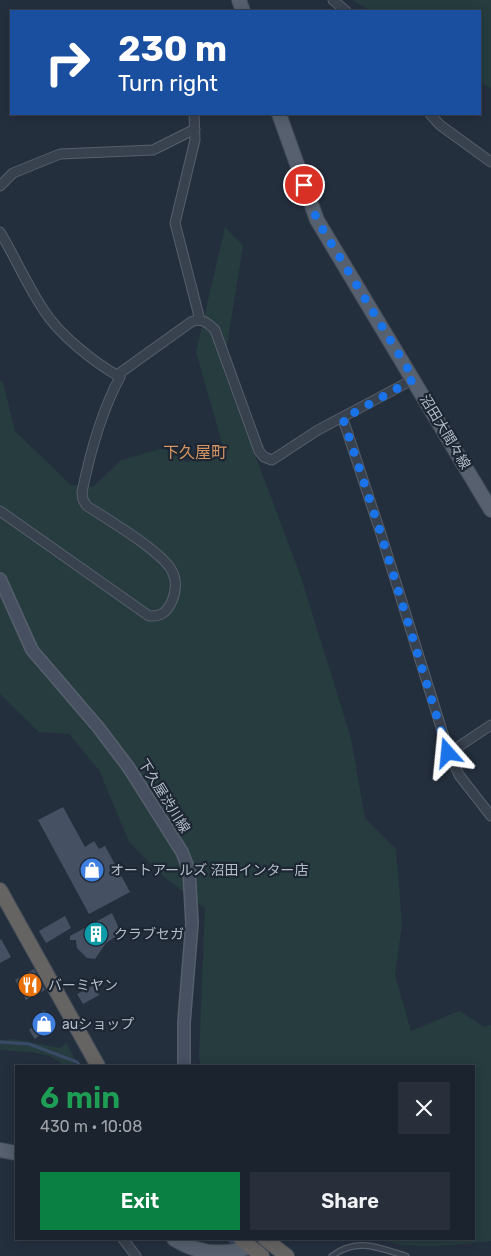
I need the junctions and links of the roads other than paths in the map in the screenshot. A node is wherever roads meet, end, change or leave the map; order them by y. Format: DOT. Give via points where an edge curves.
graph roads {
  1 [pos="333,0"];
  2 [pos="345,10"];
  3 [pos="194,115"];
  4 [pos="279,115"];
  5 [pos="431,115"];
  6 [pos="195,129"];
  7 [pos="491,162"];
  8 [pos="0,186"];
  9 [pos="0,232"];
  10 [pos="200,320"];
  11 [pos="117,375"];
  12 [pos="414,379"];
  13 [pos="343,419"];
  14 [pos="491,510"];
  15 [pos="0,511"];
  16 [pos="0,579"];
  17 [pos="491,726"];
  18 [pos="448,753"];
  19 [pos="491,816"];
  20 [pos="0,890"];
  21 [pos="97,1065"];
  22 [pos="184,1065"];
  23 [pos="0,1150"];
  24 [pos="15,1153"];
  25 [pos="124,1240"];
  26 [pos="176,1240"];
  27 [pos="266,1240"];
  28 [pos="250,1241"];
  29 [pos="216,1255"];
  30 [pos="136,1256"];
  31 [pos="262,1256"];
  32 [pos="287,1256"];
  33 [pos="332,1256"];
  34 [pos="406,1256"];
  1 -- 2 [label="street"];
  3 -- 6 [label="street"];
  4 -- 12 [label="main road, 沼田大間々線" via="317,220"];
  5 -- 7 [label="street"];
  6 -- 8 [label="street" via="153,150 60,154 13,173"];
  6 -- 10 [label="street" via="175,223"];
  9 -- 11 [label="street" via="54,324"];
  10 -- 11 [label="street" via="191,322"];
  10 -- 13 [label="street" via="215,330 259,451 264,457 272,460 281,456 318,430"];
  11 -- 15 [label="street" via="120,377 94,441 83,500 160,557 171,569 175,590 169,608 156,617 149,616"];
  12 -- 13 [label="street"];
  12 -- 14 [label="main road, 沼田大間々線"];
  13 -- 18 [label="street"];
  16 -- 22 [label="main road, 下久屋渋川線" via="32,650 129,768 182,852 189,870 192,923"];
  17 -- 18 [label="street"];
  18 -- 19 [label="street" via="459,775"];
  20 -- 21 [label="highway"];
  23 -- 24 [label="main road"];
  25 -- 30 [label="street"];
  26 -- 29 [label="main road"];
  27 -- 32 [label="highway"];
  28 -- 29 [label="main road" via="234,1253"];
  28 -- 31 [label="highway"];
  33 -- 34 [label="lane" via="344,1247 366,1245"];
}
